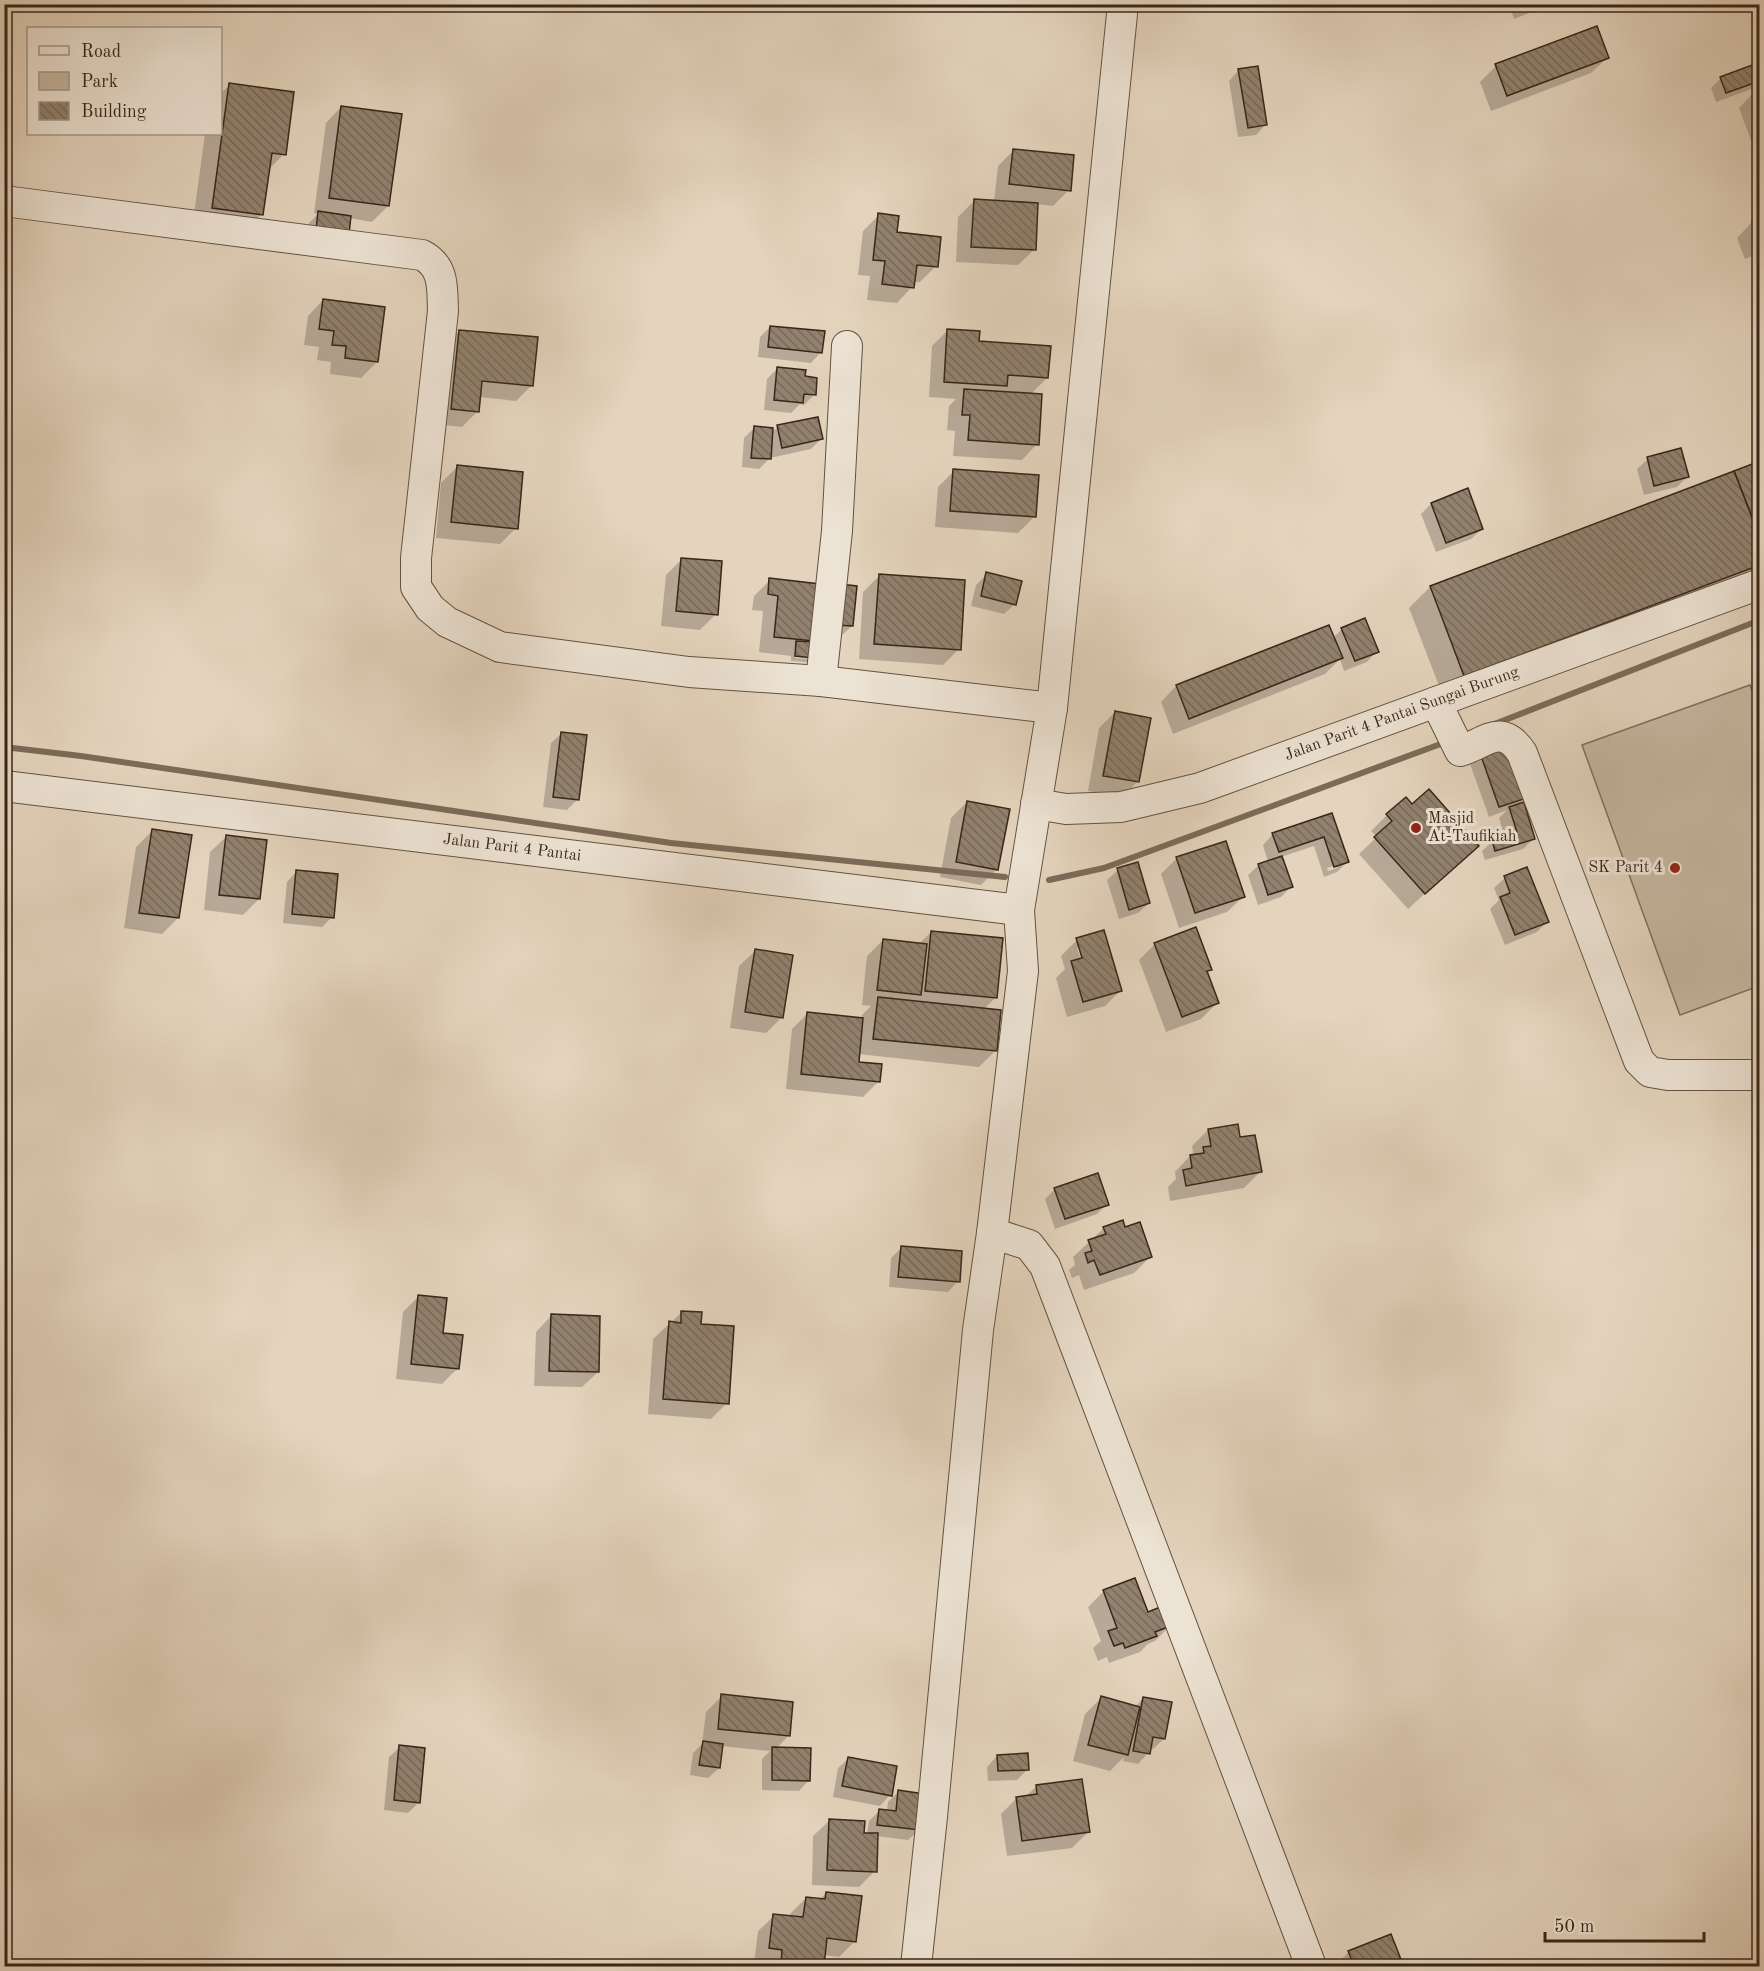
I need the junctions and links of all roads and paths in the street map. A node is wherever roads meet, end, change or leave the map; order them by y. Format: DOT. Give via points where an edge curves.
graph roads {
  1 [pos="1123,4"];
  2 [pos="4,201"];
  3 [pos="847,346"];
  4 [pos="1760,584"];
  5 [pos="821,681"];
  6 [pos="1052,708"];
  7 [pos="1446,724"];
  8 [pos="4,786"];
  9 [pos="1036,804"];
  10 [pos="1019,910"];
  11 [pos="1760,1075"];
  12 [pos="992,1233"];
  13 [pos="916,1966"];
  14 [pos="1311,1966"];
  1 -- 6 [label="street"];
  2 -- 5 [label="street" via="430,259 437,265 442,282 443,311 416,558 416,587 430,608 447,622 500,647 689,672"];
  3 -- 5 [label="street" via="837,531"];
  4 -- 7 [label="street, Jalan Parit 4 Pantai Sungai Burung"];
  5 -- 6 [label="street"];
  6 -- 9 [label="street"];
  7 -- 9 [label="street, Jalan Parit 4 Pantai Sungai Burung" via="1121,807 1066,809"];
  7 -- 11 [label="street" via="1460,751 1490,736 1516,743 1522,753 1639,1061 1650,1072 1668,1075"];
  8 -- 10 [label="street, Jalan Parit 4 Pantai"];
  9 -- 10 [label="street"];
  10 -- 12 [label="street" via="1023,971"];
  12 -- 13 [label="street" via="978,1330"];
  12 -- 14 [label="street" via="1029,1245 1045,1266"];
}
